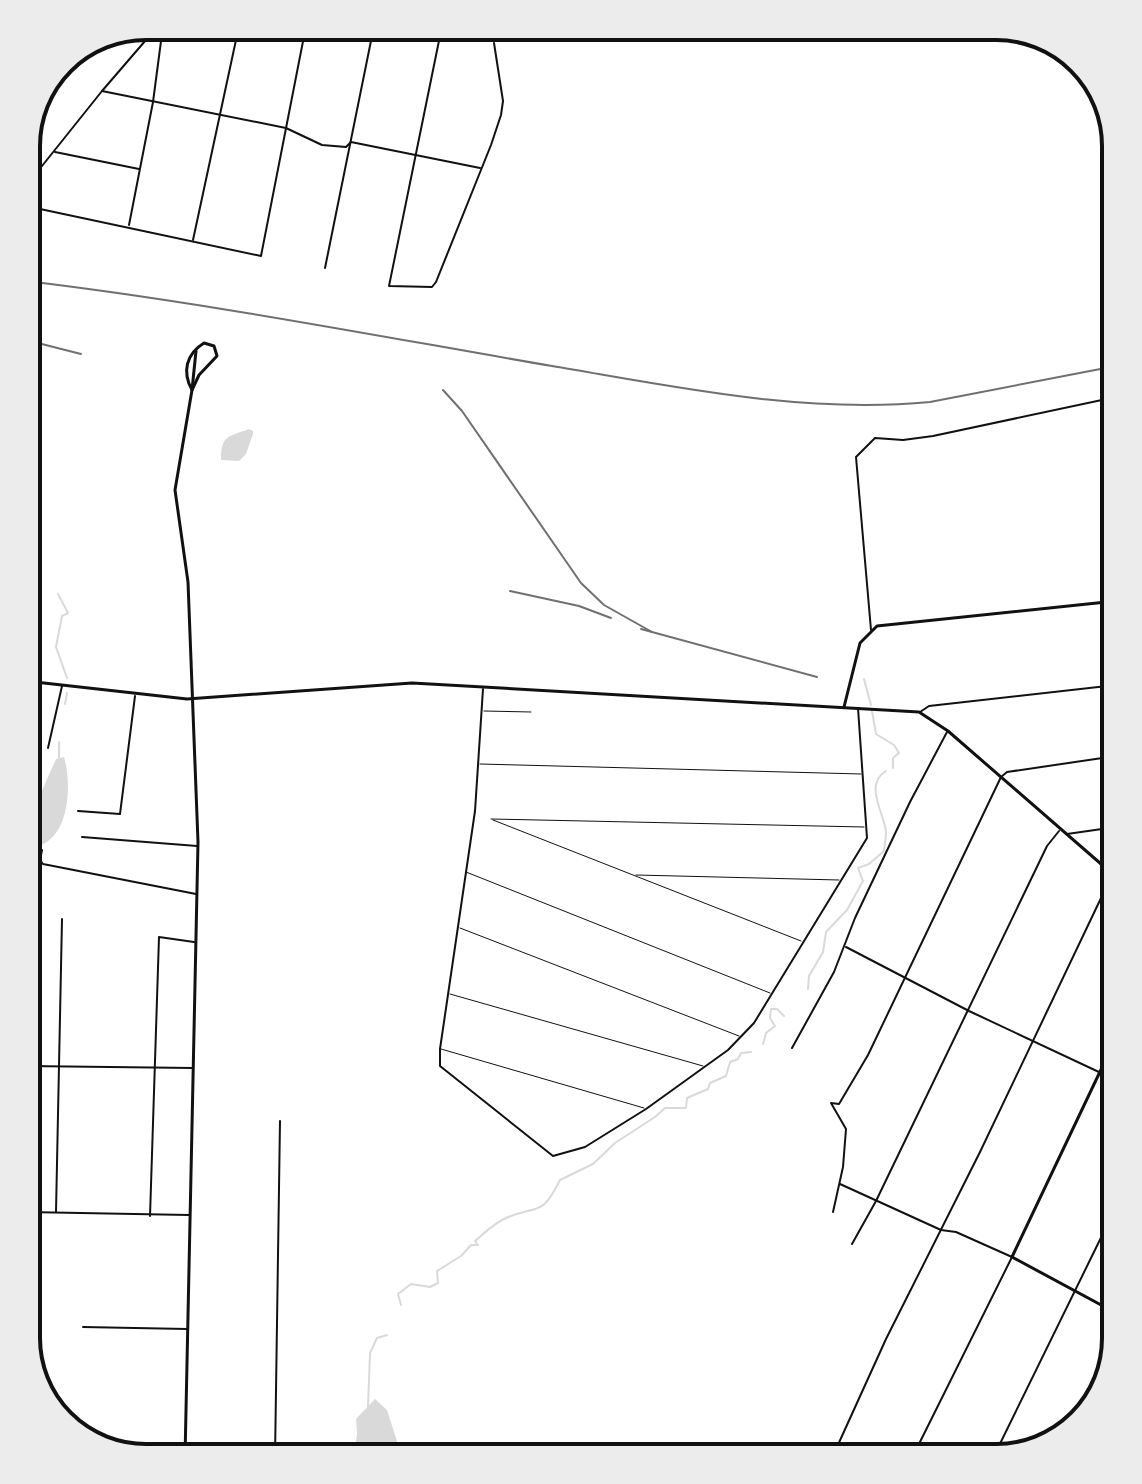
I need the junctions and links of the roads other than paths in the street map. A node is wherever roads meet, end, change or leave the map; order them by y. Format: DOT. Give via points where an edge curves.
graph roads {
  1 [pos="146,40"];
  2 [pos="161,40"];
  3 [pos="236,40"];
  4 [pos="303,40"];
  5 [pos="371,40"];
  6 [pos="439,40"];
  7 [pos="494,43"];
  8 [pos="102,91"];
  9 [pos="153,102"];
  10 [pos="220,116"];
  11 [pos="286,128"];
  12 [pos="351,142"];
  13 [pos="53,152"];
  14 [pos="416,155"];
  15 [pos="40,168"];
  16 [pos="140,169"];
  17 [pos="481,169"];
  18 [pos="40,209"];
  19 [pos="129,227"];
  20 [pos="193,242"];
  21 [pos="325,268"];
  22 [pos="196,351"];
  23 [pos="192,390"];
  24 [pos="1102,400"];
  25 [pos="1102,602"];
  26 [pos="871,630"];
  27 [pos="40,683"];
  28 [pos="62,686"];
  29 [pos="1102,687"];
  30 [pos="484,688"];
  31 [pos="135,694"];
  32 [pos="192,699"];
  33 [pos="844,707"];
  34 [pos="858,707"];
  35 [pos="482,711"];
  36 [pos="531,712"];
  37 [pos="919,712"];
  38 [pos="948,731"];
  39 [pos="48,748"];
  40 [pos="1102,758"];
  41 [pos="477,764"];
  42 [pos="861,774"];
  43 [pos="1001,777"];
  44 [pos="78,811"];
  45 [pos="868,827"];
  46 [pos="1102,829"];
  47 [pos="1059,830"];
  48 [pos="1066,835"];
  49 [pos="82,837"];
  50 [pos="198,847"];
  51 [pos="42,850"];
  52 [pos="1102,866"];
  53 [pos="466,871"];
  54 [pos="632,875"];
  55 [pos="841,880"];
  56 [pos="198,894"];
  57 [pos="1102,896"];
  58 [pos="62,919"];
  59 [pos="459,927"];
  60 [pos="803,942"];
  61 [pos="197,943"];
  62 [pos="845,947"];
  63 [pos="904,978"];
  64 [pos="449,994"];
  65 [pos="772,994"];
  66 [pos="969,1011"];
  67 [pos="741,1037"];
  68 [pos="1033,1041"];
  69 [pos="792,1048"];
  70 [pos="440,1049"];
  71 [pos="40,1066"];
  72 [pos="61,1067"];
  73 [pos="705,1067"];
  74 [pos="194,1068"];
  75 [pos="1102,1068"];
  76 [pos="156,1069"];
  77 [pos="1100,1072"];
  78 [pos="646,1109"];
  79 [pos="280,1121"];
  80 [pos="839,1184"];
  81 [pos="876,1201"];
  82 [pos="40,1212"];
  83 [pos="56,1212"];
  84 [pos="833,1212"];
  85 [pos="191,1215"];
  86 [pos="150,1216"];
  87 [pos="941,1230"];
  88 [pos="1102,1236"];
  89 [pos="852,1244"];
  90 [pos="1012,1257"];
  91 [pos="1075,1291"];
  92 [pos="1102,1305"];
  93 [pos="83,1327"];
  94 [pos="188,1329"];
  95 [pos="185,1444"];
  96 [pos="275,1444"];
  97 [pos="838,1444"];
  98 [pos="919,1444"];
  99 [pos="1000,1444"];
  1 -- 8 [label="street"];
  2 -- 9 [label="street"];
  3 -- 10 [label="street"];
  4 -- 11 [label="street"];
  5 -- 12 [label="street"];
  6 -- 14 [label="street"];
  7 -- 17 [label="street" via="503,101"];
  8 -- 9 [label="street"];
  8 -- 13 [label="street"];
  9 -- 10 [label="street"];
  9 -- 16 [label="street"];
  10 -- 11 [label="street"];
  10 -- 20 [label="street"];
  11 -- 12 [label="street" via="329,147"];
  11 -- 20 [label="street" via="261,256"];
  12 -- 14 [label="street"];
  12 -- 21 [label="street"];
  13 -- 15 [label="street"];
  13 -- 16 [label="street"];
  14 -- 17 [label="street"];
  14 -- 17 [label="street" via="389,286 432,287"];
  16 -- 19 [label="street"];
  18 -- 19 [label="street"];
  19 -- 20 [label="street"];
  22 -- 23 [label="street"];
  22 -- 23 [label="street" via="185,372"];
  22 -- 23 [label="street" via="207,343 217,353"];
  23 -- 32 [label="street" via="175,490 187,577"];
  24 -- 26 [label="street" via="933,436 875,438 856,457"];
  25 -- 26 [label="street"];
  26 -- 33 [label="street" via="860,643"];
  27 -- 28 [label="street"];
  28 -- 31 [label="street"];
  28 -- 39 [label="street"];
  29 -- 37 [label="street" via="929,706"];
  30 -- 32 [label="street" via="396,684"];
  30 -- 33 [label="street"];
  30 -- 35 [label="street"];
  31 -- 32 [label="street"];
  31 -- 44 [label="street" via="120,814"];
  32 -- 50 [label="street"];
  33 -- 34 [label="street"];
  34 -- 37 [label="street"];
  34 -- 42 [label="street"];
  35 -- 36 [label="lane"];
  35 -- 41 [label="street"];
  37 -- 38 [label="street"];
  38 -- 43 [label="street"];
  38 -- 62 [label="street"];
  40 -- 43 [label="street"];
  41 -- 42 [label="lane"];
  41 -- 53 [label="street"];
  42 -- 45 [label="street"];
  43 -- 47 [label="street"];
  43 -- 63 [label="street"];
  45 -- 54 [label="lane" via="491,819"];
  45 -- 55 [label="street" via="867,838"];
  46 -- 48 [label="street"];
  47 -- 48 [label="street"];
  47 -- 66 [label="street"];
  48 -- 52 [label="street"];
  49 -- 50 [label="street"];
  50 -- 56 [label="street"];
  51 -- 56 [label="street" via="43,864"];
  53 -- 59 [label="street"];
  53 -- 65 [label="lane"];
  54 -- 55 [label="lane"];
  54 -- 60 [label="lane"];
  55 -- 60 [label="street"];
  56 -- 61 [label="street"];
  57 -- 68 [label="street"];
  58 -- 72 [label="street"];
  59 -- 64 [label="street"];
  59 -- 67 [label="lane"];
  60 -- 65 [label="street"];
  61 -- 74 [label="street"];
  61 -- 76 [label="street" via="159,937"];
  62 -- 63 [label="street"];
  62 -- 69 [label="street"];
  63 -- 66 [label="street"];
  63 -- 80 [label="street" via="868,1055 839,1104 831,1103 846,1129"];
  64 -- 70 [label="street"];
  64 -- 73 [label="lane"];
  65 -- 67 [label="street"];
  66 -- 68 [label="street"];
  66 -- 81 [label="street"];
  67 -- 73 [label="street"];
  68 -- 77 [label="street"];
  68 -- 87 [label="street"];
  70 -- 78 [label="lane"];
  70 -- 78 [label="street" via="441,1069 553,1156 585,1147"];
  71 -- 72 [label="street"];
  72 -- 76 [label="street"];
  72 -- 83 [label="street"];
  73 -- 78 [label="street"];
  74 -- 76 [label="street"];
  74 -- 85 [label="street"];
  75 -- 77 [label="street"];
  76 -- 86 [label="street"];
  77 -- 90 [label="street"];
  79 -- 96 [label="street"];
  80 -- 81 [label="street"];
  80 -- 84 [label="street"];
  81 -- 87 [label="street"];
  81 -- 89 [label="street"];
  82 -- 83 [label="street"];
  83 -- 86 [label="street"];
  85 -- 86 [label="street"];
  85 -- 94 [label="street"];
  87 -- 90 [label="street"];
  87 -- 97 [label="street"];
  88 -- 91 [label="street"];
  90 -- 91 [label="street"];
  90 -- 98 [label="street"];
  91 -- 92 [label="street"];
  91 -- 99 [label="street"];
  93 -- 94 [label="street"];
  94 -- 95 [label="street"];
}
